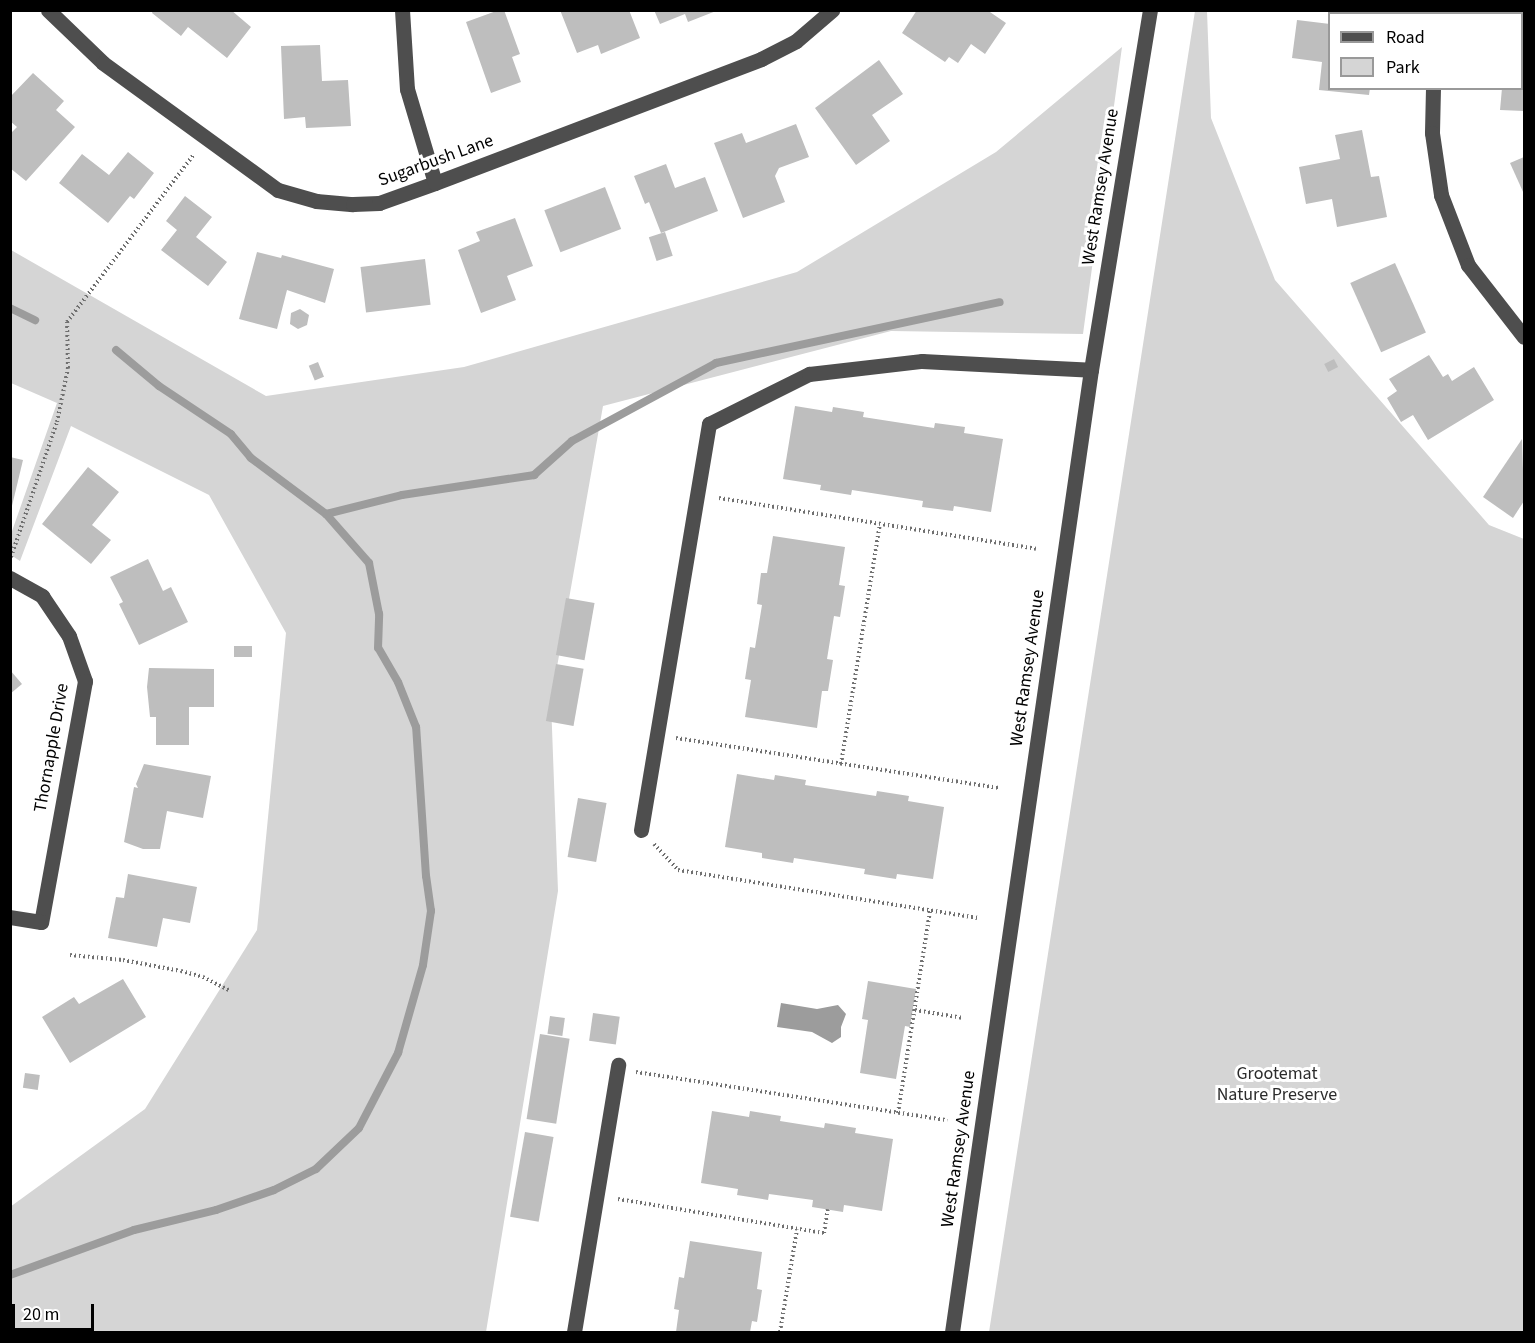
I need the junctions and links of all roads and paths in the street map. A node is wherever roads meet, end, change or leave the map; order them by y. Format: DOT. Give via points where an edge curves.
graph roads {
  1 [pos="48,10"];
  2 [pos="402,10"];
  3 [pos="832,10"];
  4 [pos="1150,10"];
  5 [pos="1432,90"];
  6 [pos="205,139"];
  7 [pos="435,183"];
  8 [pos="1524,337"];
  9 [pos="1091,370"];
  10 [pos="697,494"];
  11 [pos="880,524"];
  12 [pos="1036,549"];
  13 [pos="10,559"];
  14 [pos="10,578"];
  15 [pos="657,735"];
  16 [pos="841,764"];
  17 [pos="999,788"];
  18 [pos="641,830"];
  19 [pos="930,910"];
  20 [pos="10,917"];
  21 [pos="978,918"];
  22 [pos="70,955"];
  23 [pos="231,991"];
  24 [pos="915,1010"];
  25 [pos="963,1018"];
  26 [pos="618,1067"];
  27 [pos="898,1113"];
  28 [pos="947,1120"];
  29 [pos="596,1196"];
  30 [pos="828,1209"];
  31 [pos="797,1229"];
  32 [pos="574,1332"];
  33 [pos="780,1332"];
  34 [pos="952,1332"];
  1 -- 6 [label="street, Sugarbush Lane" via="102,63"];
  2 -- 7 [label="street" via="407,89"];
  3 -- 7 [label="street, Sugarbush Lane" via="796,41 761,59"];
  4 -- 9 [label="street, West Ramsey Avenue"];
  5 -- 8 [label="street" via="1432,133 1441,195 1468,264"];
  6 -- 7 [label="street, Sugarbush Lane" via="278,190 316,201 379,203"];
  6 -- 13 [label="path" via="67,322 68,368 57,422"];
  9 -- 10 [label="street" via="922,361 809,374 709,424"];
  9 -- 34 [label="street, West Ramsey Avenue"];
  10 -- 11 [label="path"];
  10 -- 15 [label="street"];
  11 -- 12 [label="path"];
  11 -- 16 [label="path"];
  14 -- 20 [label="street, Thornapple Drive" via="42,596 69,636 85,681 41,922"];
  15 -- 16 [label="path"];
  15 -- 18 [label="street"];
  16 -- 17 [label="path"];
  18 -- 19 [label="path" via="678,870"];
  19 -- 21 [label="path"];
  19 -- 24 [label="path"];
  22 -- 23 [label="path" via="181,971"];
  24 -- 25 [label="path"];
  24 -- 27 [label="path"];
  26 -- 27 [label="path"];
  26 -- 29 [label="street"];
  27 -- 28 [label="path"];
  29 -- 31 [label="path"];
  29 -- 32 [label="street"];
  30 -- 31 [label="path" via="824,1233"];
  31 -- 33 [label="path"];
}
